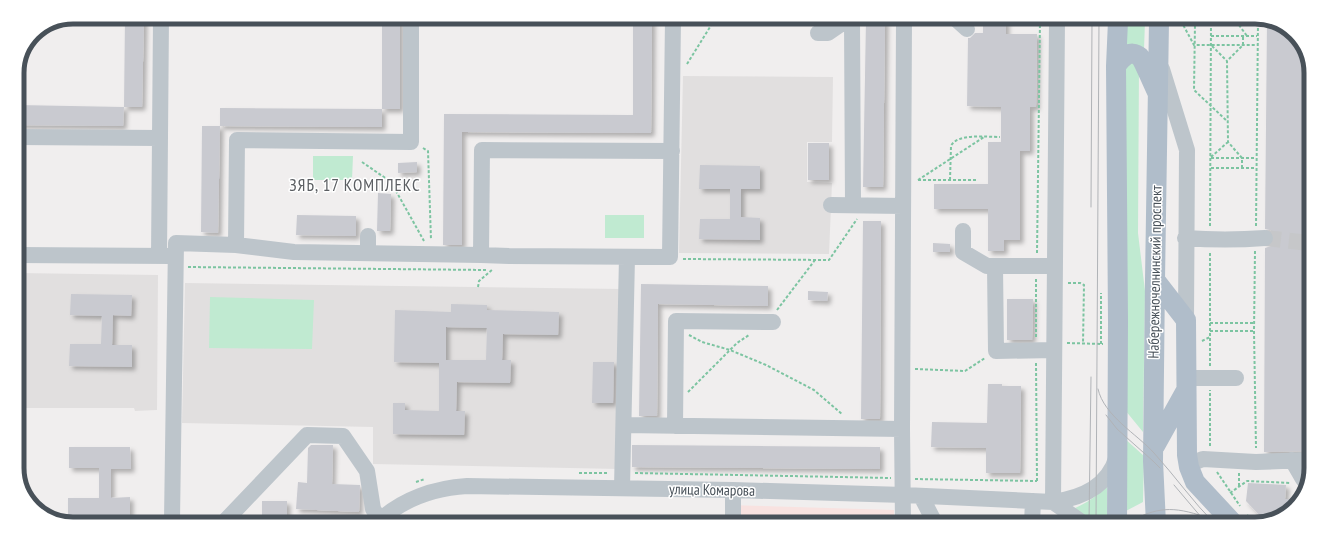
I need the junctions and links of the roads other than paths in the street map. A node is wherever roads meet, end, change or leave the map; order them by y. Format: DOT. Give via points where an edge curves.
graph roads {
  1 [pos="161,24"];
  2 [pos="410,24"];
  3 [pos="673,24"];
  4 [pos="841,24"];
  5 [pos="852,24"];
  6 [pos="904,24"];
  7 [pos="1057,24"];
  8 [pos="1118,24"];
  9 [pos="1159,24"];
  10 [pos="818,33"];
  11 [pos="1159,61"];
  12 [pos="1116,66"];
  13 [pos="1158,94"];
  14 [pos="24,137"];
  15 [pos="160,138"];
  16 [pos="672,151"];
  17 [pos="831,205"];
  18 [pos="903,206"];
  19 [pos="856,212"];
  20 [pos="963,231"];
  21 [pos="368,236"];
  22 [pos="1185,238"];
  23 [pos="1265,238"];
  24 [pos="236,245"];
  25 [pos="368,253"];
  26 [pos="24,255"];
  27 [pos="481,255"];
  28 [pos="159,256"];
  29 [pos="177,256"];
  30 [pos="627,257"];
  31 [pos="995,266"];
  32 [pos="1055,266"];
  33 [pos="1155,280"];
  34 [pos="1186,320"];
  35 [pos="773,322"];
  36 [pos="1054,347"];
  37 [pos="1236,378"];
  38 [pos="1186,385"];
  39 [pos="624,425"];
  40 [pos="675,426"];
  41 [pos="902,429"];
  42 [pos="1154,448"];
  43 [pos="1117,456"];
  44 [pos="1300,460"];
  45 [pos="1189,467"];
  46 [pos="1303,474"];
  47 [pos="622,488"];
  48 [pos="733,490"];
  49 [pos="904,495"];
  50 [pos="921,496"];
  51 [pos="1033,501"];
  52 [pos="1053,502"];
  53 [pos="1240,514"];
  54 [pos="172,517"];
  55 [pos="229,517"];
  56 [pos="377,517"];
  57 [pos="383,517"];
  58 [pos="733,517"];
  59 [pos="903,517"];
  60 [pos="932,517"];
  61 [pos="1032,517"];
  62 [pos="1074,517"];
  63 [pos="1117,517"];
  64 [pos="1156,517"];
  1 -- 15 [label="street"];
  2 -- 24 [label="street" via="411,142 237,140"];
  3 -- 16 [label="street"];
  4 -- 10 [label="street" via="828,33"];
  5 -- 19 [label="street"];
  6 -- 18 [label="street"];
  7 -- 32 [label="street"];
  8 -- 12 [label="main road"];
  9 -- 11 [label="main road, Набережночелнинский проспект"];
  11 -- 13 [label="main road, Набережночелнинский проспект"];
  11 -- 22 [label="street" via="1186,150"];
  12 -- 13 [label="main road" via="1127,55 1140,57"];
  12 -- 43 [label="main road"];
  13 -- 33 [label="main road, Набережночелнинский проспект"];
  14 -- 15 [label="street"];
  15 -- 28 [label="street"];
  16 -- 27 [label="street" via="482,150"];
  16 -- 30 [label="street" via="670,257"];
  17 -- 19 [label="street"];
  18 -- 19 [label="street"];
  18 -- 41 [label="street"];
  20 -- 31 [label="street" via="963,252 987,266"];
  21 -- 25 [label="street"];
  22 -- 23 [label="street"];
  22 -- 34 [label="street"];
  24 -- 25 [label="street" via="294,252"];
  24 -- 29 [label="street" via="176,243"];
  25 -- 27 [label="street"];
  26 -- 28 [label="street"];
  27 -- 30 [label="street"];
  28 -- 29 [label="street"];
  29 -- 54 [label="street"];
  30 -- 39 [label="street"];
  31 -- 32 [label="street"];
  31 -- 36 [label="street" via="996,351"];
  32 -- 36 [label="street"];
  33 -- 34 [label="main road"];
  33 -- 42 [label="main road, Набережночелнинский проспект"];
  34 -- 38 [label="main road"];
  35 -- 40 [label="street" via="676,321"];
  36 -- 52 [label="street"];
  37 -- 38 [label="street" via="1210,378"];
  38 -- 42 [label="main road"];
  38 -- 45 [label="main road"];
  39 -- 40 [label="street"];
  39 -- 47 [label="street"];
  40 -- 41 [label="street"];
  41 -- 49 [label="street"];
  42 -- 64 [label="main road, Набережночелнинский проспект"];
  43 -- 52 [label="street, улица Комарова" via="1114,466 1104,480 1090,492 1073,499"];
  43 -- 63 [label="main road"];
  44 -- 45 [label="street" via="1252,462 1210,459 1199,460"];
  44 -- 46 [label="street"];
  45 -- 53 [label="main road" via="1195,482"];
  47 -- 48 [label="street, улица Комарова"];
  47 -- 57 [label="street, улица Комарова" via="452,487 420,496"];
  48 -- 49 [label="street, улица Комарова"];
  48 -- 58 [label="street"];
  49 -- 50 [label="street, улица Комарова"];
  49 -- 59 [label="street"];
  50 -- 51 [label="street, улица Комарова"];
  50 -- 60 [label="street"];
  51 -- 52 [label="street, улица Комарова"];
  51 -- 61 [label="street"];
  52 -- 62 [label="street"];
  55 -- 56 [label="street" via="307,435 343,436 367,471 373,509"];
}
